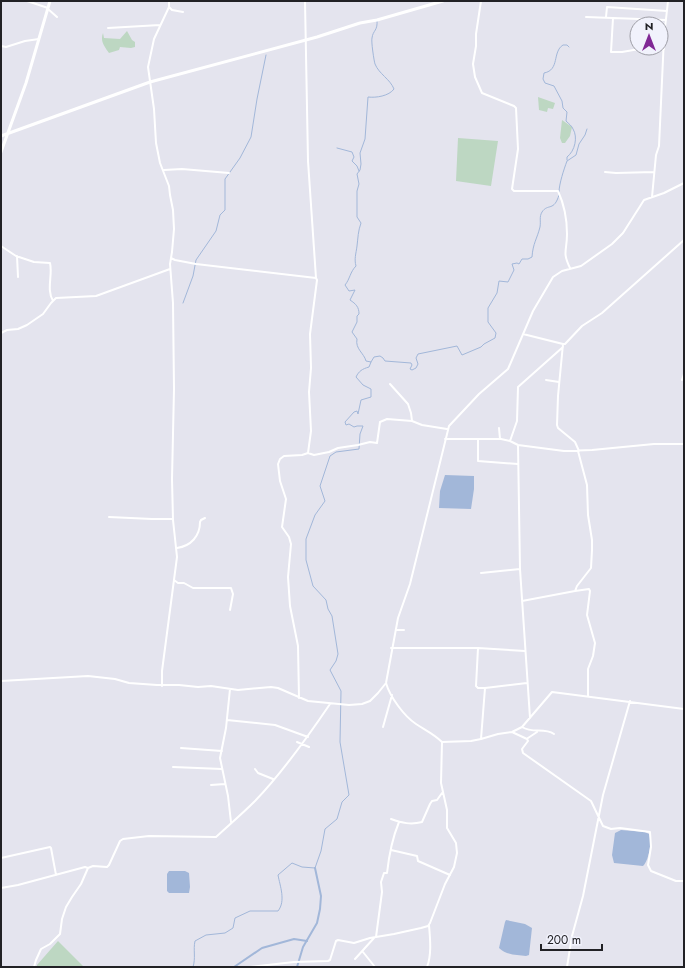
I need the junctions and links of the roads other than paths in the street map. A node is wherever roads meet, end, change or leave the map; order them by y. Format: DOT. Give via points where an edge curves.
graph roads {
  1 [pos="27,1"];
  2 [pos="50,1"];
  3 [pos="169,1"];
  4 [pos="305,1"];
  5 [pos="444,1"];
  6 [pos="481,1"];
  7 [pos="668,1"];
  8 [pos="48,8"];
  9 [pos="169,8"];
  10 [pos="667,11"];
  11 [pos="183,12"];
  12 [pos="666,16"];
  13 [pos="57,17"];
  14 [pos="586,17"];
  15 [pos="606,17"];
  16 [pos="613,18"];
  17 [pos="629,19"];
  18 [pos="160,25"];
  19 [pos="108,28"];
  20 [pos="24,38"];
  21 [pos="39,38"];
  22 [pos="306,40"];
  23 [pos="25,41"];
  24 [pos="1,46"];
  25 [pos="629,51"];
  26 [pos="664,56"];
  27 [pos="150,82"];
  28 [pos="9,133"];
  29 [pos="1,136"];
  30 [pos="1,152"];
  31 [pos="164,170"];
  32 [pos="605,172"];
  33 [pos="654,172"];
  34 [pos="230,173"];
  35 [pos="684,182"];
  36 [pos="652,197"];
  37 [pos="684,240"];
  38 [pos="1,246"];
  39 [pos="16,256"];
  40 [pos="171,258"];
  41 [pos="570,268"];
  42 [pos="170,270"];
  43 [pos="18,277"];
  44 [pos="316,278"];
  45 [pos="53,301"];
  46 [pos="1,333"];
  47 [pos="523,334"];
  48 [pos="563,345"];
  49 [pos="684,374"];
  50 [pos="546,380"];
  51 [pos="682,380"];
  52 [pos="559,382"];
  53 [pos="390,384"];
  54 [pos="412,421"];
  55 [pos="499,428"];
  56 [pos="448,429"];
  57 [pos="445,439"];
  58 [pos="478,439"];
  59 [pos="500,439"];
  60 [pos="510,441"];
  61 [pos="684,444"];
  62 [pos="518,445"];
  63 [pos="579,451"];
  64 [pos="308,453"];
  65 [pos="518,464"];
  66 [pos="109,516"];
  67 [pos="205,518"];
  68 [pos="173,519"];
  69 [pos="177,548"];
  70 [pos="520,569"];
  71 [pos="481,573"];
  72 [pos="174,580"];
  73 [pos="576,591"];
  74 [pos="522,601"];
  75 [pos="230,610"];
  76 [pos="396,630"];
  77 [pos="404,630"];
  78 [pos="391,648"];
  79 [pos="478,648"];
  80 [pos="525,651"];
  81 [pos="1,681"];
  82 [pos="386,683"];
  83 [pos="527,683"];
  84 [pos="162,686"];
  85 [pos="485,688"];
  86 [pos="230,690"];
  87 [pos="392,694"];
  88 [pos="588,696"];
  89 [pos="299,698"];
  90 [pos="630,701"];
  91 [pos="330,703"];
  92 [pos="684,709"];
  93 [pos="530,718"];
  94 [pos="227,720"];
  95 [pos="522,726"];
  96 [pos="383,727"];
  97 [pos="542,731"];
  98 [pos="512,732"];
  99 [pos="553,732"];
  100 [pos="308,737"];
  101 [pos="527,739"];
  102 [pos="481,740"];
  103 [pos="297,742"];
  104 [pos="442,742"];
  105 [pos="302,744"];
  106 [pos="309,747"];
  107 [pos="181,748"];
  108 [pos="222,751"];
  109 [pos="173,767"];
  110 [pos="222,769"];
  111 [pos="255,769"];
  112 [pos="273,780"];
  113 [pos="225,784"];
  114 [pos="211,785"];
  115 [pos="442,792"];
  116 [pos="598,818"];
  117 [pos="391,819"];
  118 [pos="399,822"];
  119 [pos="231,823"];
  120 [pos="390,850"];
  121 [pos="1,858"];
  122 [pos="88,868"];
  123 [pos="56,875"];
  124 [pos="450,875"];
  125 [pos="684,882"];
  126 [pos="1,888"];
  127 [pos="429,924"];
  128 [pos="375,938"];
  129 [pos="363,952"];
  130 [pos="355,959"];
  131 [pos="34,967"];
  132 [pos="250,967"];
  133 [pos="376,967"];
  134 [pos="427,967"];
  135 [pos="567,967"];
  1 -- 8 [label="street"];
  2 -- 8 [label="street"];
  3 -- 9 [label="street"];
  4 -- 22 [label="street"];
  5 -- 22 [label="street"];
  6 -- 41 [label="street" via="473,64 475,77 482,93 516,108 518,149 512,189 558,190 566,218 565,258"];
  7 -- 10 [label="street"];
  8 -- 13 [label="street"];
  8 -- 21 [label="street"];
  9 -- 11 [label="street"];
  9 -- 18 [label="street"];
  10 -- 12 [label="street"];
  10 -- 15 [label="street" via="607,7"];
  14 -- 15 [label="street"];
  15 -- 16 [label="street"];
  16 -- 17 [label="street"];
  16 -- 25 [label="street" via="611,52"];
  18 -- 19 [label="street"];
  18 -- 27 [label="street" via="150,55"];
  20 -- 23 [label="street"];
  21 -- 23 [label="street"];
  21 -- 28 [label="street"];
  22 -- 27 [label="street"];
  22 -- 44 [label="street" via="308,161"];
  23 -- 24 [label="street"];
  26 -- 33 [label="street" via="659,146"];
  27 -- 28 [label="street"];
  27 -- 31 [label="street" via="156,143"];
  28 -- 29 [label="street"];
  28 -- 30 [label="street"];
  31 -- 34 [label="street"];
  31 -- 40 [label="street" via="173,210"];
  32 -- 33 [label="street"];
  33 -- 36 [label="street"];
  35 -- 36 [label="street"];
  36 -- 41 [label="street" via="641,203 623,233 612,244 581,266"];
  37 -- 48 [label="street"];
  38 -- 39 [label="street"];
  39 -- 43 [label="street"];
  39 -- 45 [label="street" via="34,262 50,263 50,297"];
  40 -- 42 [label="street"];
  40 -- 44 [label="street" via="195,264"];
  41 -- 47 [label="street" via="553,277"];
  42 -- 45 [label="street" via="96,296 56,298"];
  42 -- 68 [label="street" via="173,303"];
  44 -- 64 [label="street" via="310,334 311,431"];
  45 -- 46 [label="street" via="43,314 27,325"];
  47 -- 48 [label="street"];
  47 -- 56 [label="street" via="508,368 456,417"];
  48 -- 52 [label="street"];
  48 -- 60 [label="street" via="518,387 517,420"];
  49 -- 51 [label="street"];
  50 -- 52 [label="street"];
  52 -- 63 [label="street" via="557,425 575,442"];
  53 -- 54 [label="street" via="408,404"];
  54 -- 56 [label="street"];
  54 -- 64 [label="street" via="382,420 378,443 370,442 314,455"];
  55 -- 59 [label="street"];
  56 -- 57 [label="street"];
  57 -- 58 [label="street"];
  57 -- 76 [label="street" via="410,584"];
  58 -- 59 [label="street"];
  58 -- 65 [label="street" via="478,461"];
  59 -- 60 [label="street"];
  60 -- 62 [label="street"];
  61 -- 63 [label="street"];
  62 -- 63 [label="street" via="548,450"];
  62 -- 65 [label="street"];
  63 -- 73 [label="street" via="588,492 592,550 591,568"];
  64 -- 89 [label="street" via="284,456 278,464 286,499 282,528 290,544 288,577 290,606 298,646"];
  65 -- 70 [label="street"];
  66 -- 68 [label="street"];
  67 -- 69 [label="street" via="200,522 197,536 186,546"];
  68 -- 69 [label="street"];
  69 -- 72 [label="street"];
  70 -- 71 [label="street"];
  70 -- 74 [label="street"];
  72 -- 75 [label="street" via="193,588 231,588 233,594"];
  72 -- 84 [label="street"];
  73 -- 74 [label="street"];
  73 -- 88 [label="street" via="590,591 587,615 595,643 588,669"];
  74 -- 80 [label="street"];
  76 -- 77 [label="street"];
  76 -- 78 [label="street"];
  78 -- 79 [label="street"];
  78 -- 82 [label="street"];
  79 -- 80 [label="street"];
  79 -- 85 [label="street" via="476,686"];
  80 -- 83 [label="street"];
  81 -- 84 [label="street" via="88,676"];
  82 -- 87 [label="street"];
  82 -- 91 [label="street" via="366,703"];
  83 -- 85 [label="street"];
  83 -- 93 [label="street"];
  84 -- 86 [label="street" via="211,686"];
  85 -- 102 [label="street"];
  86 -- 89 [label="street" via="271,687"];
  86 -- 94 [label="street"];
  87 -- 96 [label="street"];
  87 -- 104 [label="street" via="408,717"];
  88 -- 90 [label="street"];
  88 -- 93 [label="street" via="552,692"];
  89 -- 91 [label="street"];
  90 -- 92 [label="street"];
  90 -- 116 [label="street"];
  91 -- 100 [label="street"];
  93 -- 95 [label="street"];
  94 -- 100 [label="street" via="275,724"];
  94 -- 108 [label="street"];
  95 -- 97 [label="street" via="532,731"];
  95 -- 98 [label="street"];
  97 -- 99 [label="street"];
  97 -- 101 [label="street"];
  98 -- 101 [label="street"];
  98 -- 102 [label="street"];
  100 -- 105 [label="street"];
  101 -- 116 [label="street" via="522,749 523,753 592,801"];
  102 -- 104 [label="street"];
  103 -- 105 [label="street"];
  104 -- 115 [label="street"];
  105 -- 106 [label="street"];
  105 -- 112 [label="street"];
  107 -- 108 [label="street"];
  108 -- 110 [label="street"];
  109 -- 110 [label="street"];
  110 -- 113 [label="street"];
  111 -- 112 [label="street"];
  112 -- 119 [label="street"];
  113 -- 114 [label="street"];
  113 -- 119 [label="street"];
  115 -- 118 [label="street" via="437,800 430,804 422,822"];
  115 -- 124 [label="street" via="447,810 447,828 458,849"];
  116 -- 125 [label="street" via="606,828 650,832 648,866 651,871"];
  116 -- 135 [label="street"];
  117 -- 118 [label="street"];
  118 -- 120 [label="street"];
  119 -- 122 [label="street" via="216,837 149,836 123,839 110,865"];
  120 -- 124 [label="street" via="417,856 418,861"];
  120 -- 128 [label="street" via="387,873 384,873 381,882 382,892"];
  121 -- 123 [label="street" via="51,848"];
  122 -- 123 [label="street"];
  122 -- 131 [label="street" via="66,907 60,934 41,949"];
  123 -- 126 [label="street"];
  124 -- 127 [label="street"];
  127 -- 128 [label="street"];
  127 -- 134 [label="street"];
  128 -- 129 [label="street"];
  128 -- 132 [label="street" via="354,943 338,940 328,961"];
  129 -- 130 [label="street"];
  129 -- 133 [label="street"];
}
